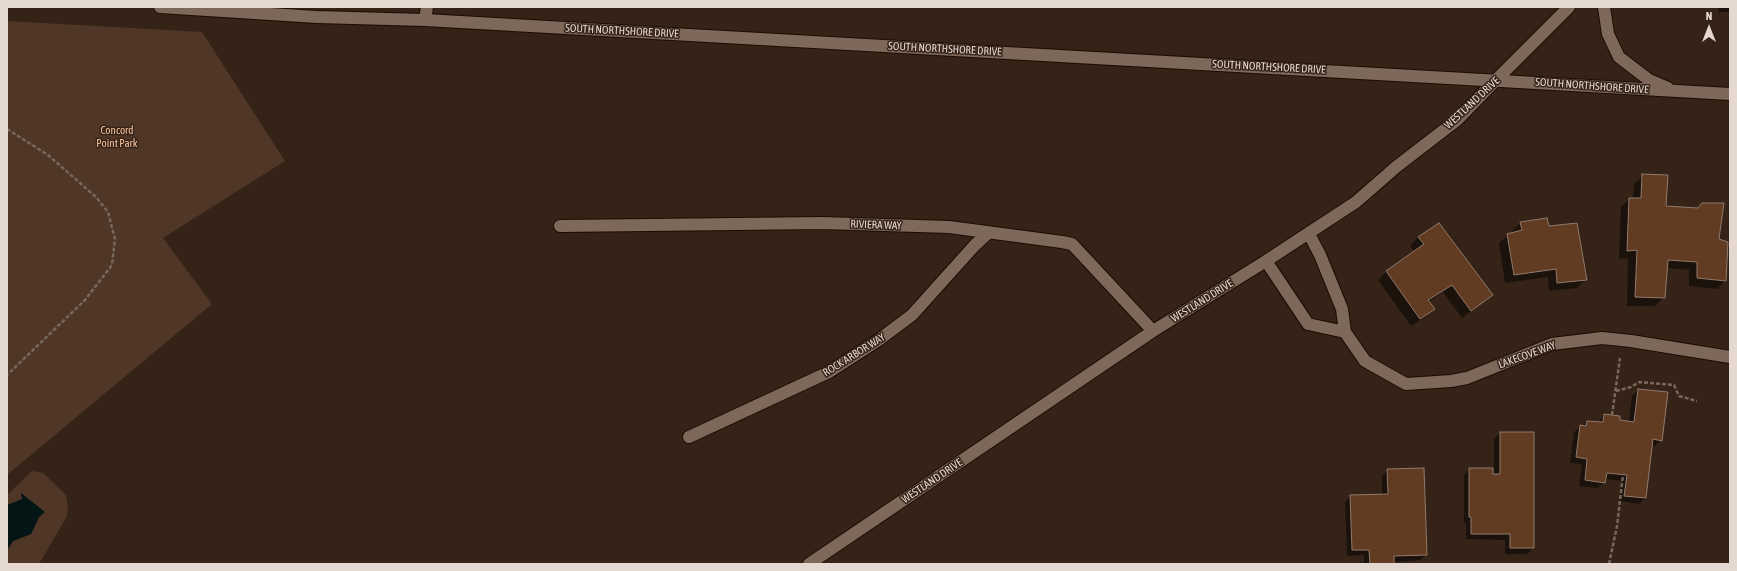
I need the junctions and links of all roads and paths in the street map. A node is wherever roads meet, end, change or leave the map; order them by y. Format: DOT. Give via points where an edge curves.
graph roads {
  1 [pos="160,7"];
  2 [pos="427,7"];
  3 [pos="1569,7"];
  4 [pos="1604,7"];
  5 [pos="317,12"];
  6 [pos="425,20"];
  7 [pos="1496,80"];
  8 [pos="1677,92"];
  9 [pos="1730,94"];
  10 [pos="7,129"];
  11 [pos="560,226"];
  12 [pos="989,232"];
  13 [pos="1309,234"];
  14 [pos="1266,261"];
  15 [pos="1153,331"];
  16 [pos="1345,332"];
  17 [pos="1623,340"];
  18 [pos="1730,357"];
  19 [pos="7,375"];
  20 [pos="1616,391"];
  21 [pos="1697,401"];
  22 [pos="1612,415"];
  23 [pos="689,437"];
  24 [pos="1623,475"];
  25 [pos="809,564"];
  26 [pos="1609,564"];
  1 -- 5 [label="street, SOUTH NORTHSHORE DRIVE"];
  2 -- 6 [label="street"];
  3 -- 7 [label="street, WESTLAND DRIVE"];
  4 -- 8 [label="street" via="1608,34 1619,57 1649,80"];
  5 -- 6 [label="street, SOUTH NORTHSHORE DRIVE"];
  6 -- 7 [label="street, SOUTH NORTHSHORE DRIVE"];
  7 -- 8 [label="street, SOUTH NORTHSHORE DRIVE"];
  7 -- 13 [label="street, WESTLAND DRIVE" via="1457,120 1356,202"];
  8 -- 9 [label="street, SOUTH NORTHSHORE DRIVE"];
  10 -- 19 [label="path" via="48,155 96,197 108,212 115,239 112,265 85,300"];
  11 -- 12 [label="street, RIVIERA WAY" via="822,222"];
  12 -- 15 [label="street, RIVIERA WAY" via="1072,244"];
  12 -- 23 [label="street, ROCK ARBOR WAY" via="912,315 880,339 829,372"];
  13 -- 14 [label="street, WESTLAND DRIVE"];
  13 -- 16 [label="street, LAKECOVE WAY" via="1342,309"];
  14 -- 15 [label="street, WESTLAND DRIVE"];
  14 -- 16 [label="street" via="1308,324"];
  15 -- 25 [label="street, WESTLAND DRIVE"];
  16 -- 17 [label="street, LAKECOVE WAY" via="1365,361 1406,384 1467,378 1552,344 1602,338"];
  17 -- 18 [label="street, LAKECOVE WAY"];
  17 -- 20 [label="path"];
  20 -- 21 [label="path" via="1632,387 1639,382 1674,385 1679,396"];
  20 -- 22 [label="path"];
  24 -- 26 [label="path"];
}
